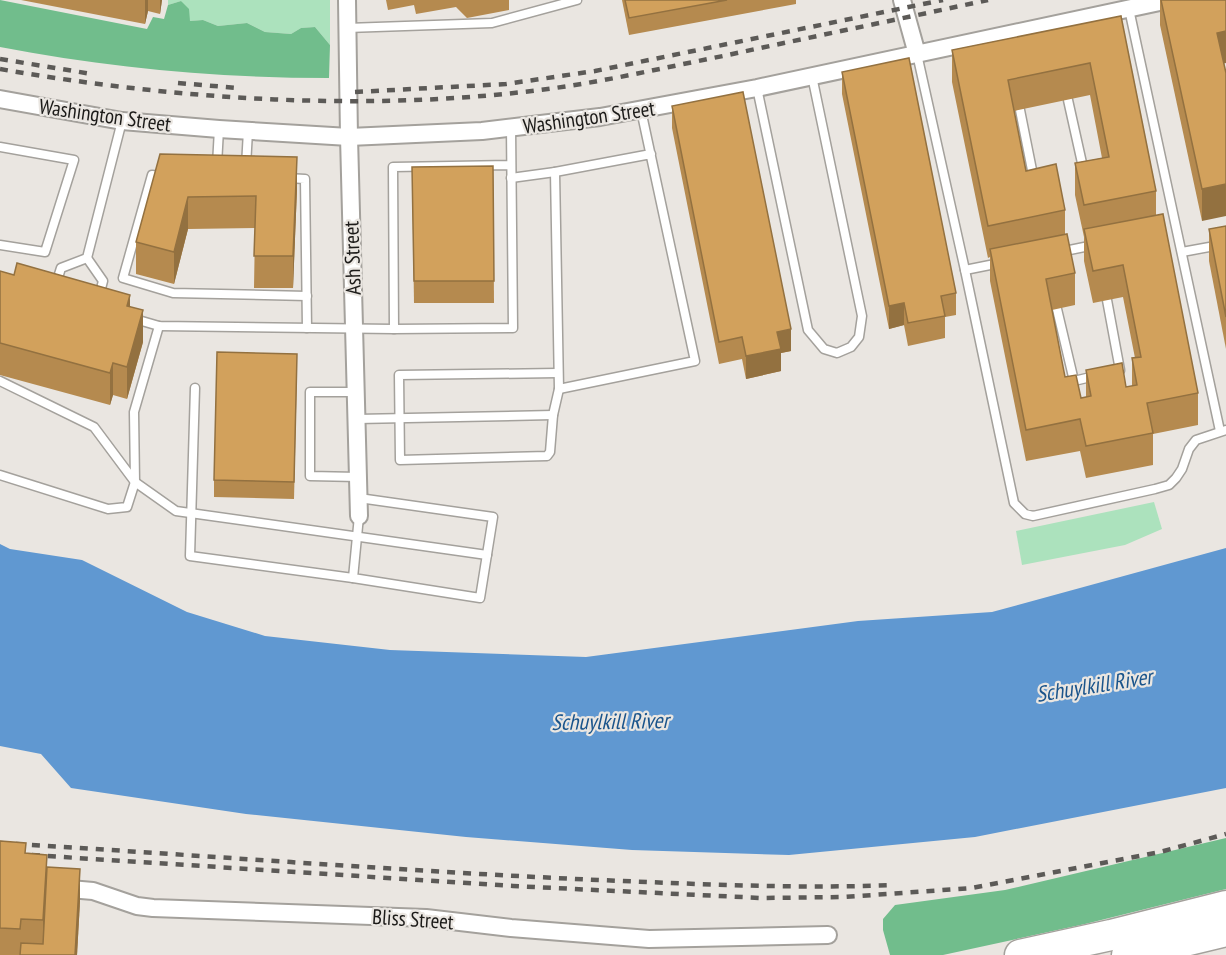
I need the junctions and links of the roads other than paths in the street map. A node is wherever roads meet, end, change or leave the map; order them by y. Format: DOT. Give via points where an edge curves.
graph roads {
  1 [pos="347,0"];
  2 [pos="577,0"];
  3 [pos="902,0"];
  4 [pos="1169,0"];
  5 [pos="1129,9"];
  6 [pos="347,28"];
  7 [pos="917,54"];
  8 [pos="812,76"];
  9 [pos="758,88"];
  10 [pos="0,99"];
  11 [pos="1068,100"];
  12 [pos="641,110"];
  13 [pos="1020,110"];
  14 [pos="122,121"];
  15 [pos="511,128"];
  16 [pos="219,129"];
  17 [pos="248,131"];
  18 [pos="349,137"];
  19 [pos="0,147"];
  20 [pos="651,154"];
  21 [pos="511,165"];
  22 [pos="555,172"];
  23 [pos="174,176"];
  24 [pos="217,177"];
  25 [pos="245,178"];
  26 [pos="281,178"];
  27 [pos="511,178"];
  28 [pos="1086,181"];
  29 [pos="1036,189"];
  30 [pos="1176,228"];
  31 [pos="1165,231"];
  32 [pos="1099,243"];
  33 [pos="1226,244"];
  34 [pos="0,246"];
  35 [pos="1182,252"];
  36 [pos="1048,254"];
  37 [pos="87,258"];
  38 [pos="1006,262"];
  39 [pos="965,270"];
  40 [pos="52,296"];
  41 [pos="307,296"];
  42 [pos="1107,300"];
  43 [pos="96,308"];
  44 [pos="1057,309"];
  45 [pos="127,317"];
  46 [pos="159,326"];
  47 [pos="308,328"];
  48 [pos="354,329"];
  49 [pos="394,329"];
  50 [pos="558,372"];
  51 [pos="0,381"];
  52 [pos="195,388"];
  53 [pos="559,389"];
  54 [pos="356,392"];
  55 [pos="553,416"];
  56 [pos="357,419"];
  57 [pos="399,419"];
  58 [pos="1223,430"];
  59 [pos="0,475"];
  60 [pos="358,477"];
  61 [pos="135,482"];
  62 [pos="359,498"];
  63 [pos="192,514"];
  64 [pos="359,516"];
  65 [pos="357,537"];
  66 [pos="487,555"];
  67 [pos="353,578"];
  68 [pos="55,891"];
  69 [pos="1226,906"];
  70 [pos="1226,931"];
  71 [pos="828,935"];
  72 [pos="1020,955"];
  73 [pos="1127,955"];
  1 -- 6 [label="street, Ash Street"];
  2 -- 6 [label="lane" via="492,23"];
  3 -- 7 [label="street"];
  4 -- 5 [label="street, Washington Street"];
  5 -- 7 [label="street, Washington Street" via="1006,41"];
  5 -- 30 [label="lane"];
  6 -- 18 [label="street, Ash Street"];
  7 -- 8 [label="street, Washington Street"];
  7 -- 39 [label="lane"];
  8 -- 9 [label="street, Washington Street"];
  8 -- 9 [label="lane" via="862,316 859,337 851,347 837,353 824,350 808,330"];
  9 -- 12 [label="street, Washington Street"];
  10 -- 14 [label="street, Washington Street"];
  11 -- 28 [label="lane"];
  12 -- 15 [label="street, Washington Street"];
  12 -- 20 [label="lane"];
  13 -- 29 [label="lane"];
  14 -- 16 [label="street, Washington Street"];
  14 -- 37 [label="lane"];
  15 -- 18 [label="street, Washington Street"];
  15 -- 21 [label="lane"];
  16 -- 17 [label="street, Washington Street"];
  16 -- 24 [label="lane"];
  17 -- 18 [label="street, Washington Street"];
  17 -- 25 [label="lane"];
  18 -- 48 [label="street, Ash Street"];
  19 -- 34 [label="lane" via="74,159 45,252"];
  20 -- 22 [label="lane"];
  20 -- 53 [label="lane" via="695,361"];
  21 -- 27 [label="lane"];
  21 -- 49 [label="lane" via="393,167"];
  22 -- 27 [label="lane"];
  22 -- 50 [label="lane"];
  23 -- 41 [label="lane" via="152,176 123,278 173,294"];
  26 -- 41 [label="lane" via="305,179"];
  27 -- 49 [label="lane" via="513,327"];
  30 -- 31 [label="lane"];
  30 -- 35 [label="lane"];
  32 -- 36 [label="lane"];
  33 -- 35 [label="lane"];
  35 -- 58 [label="lane"];
  37 -- 40 [label="lane" via="61,268"];
  37 -- 43 [label="lane" via="103,281"];
  38 -- 39 [label="lane"];
  39 -- 58 [label="lane" via="1014,503 1025,514 1033,516 1169,484 1182,469 1196,440"];
  41 -- 47 [label="lane"];
  42 -- 44 [label="lane" via="1119,370 1074,381"];
  45 -- 46 [label="lane"];
  46 -- 47 [label="lane"];
  46 -- 61 [label="lane" via="134,412"];
  47 -- 48 [label="lane"];
  48 -- 49 [label="lane"];
  48 -- 54 [label="street, Ash Street"];
  50 -- 53 [label="lane"];
  50 -- 57 [label="lane" via="399,375"];
  51 -- 61 [label="lane" via="94,428"];
  52 -- 63 [label="lane"];
  53 -- 55 [label="lane"];
  54 -- 56 [label="street, Ash Street"];
  54 -- 60 [label="lane" via="310,392 310,476"];
  55 -- 57 [label="lane"];
  55 -- 57 [label="lane" via="547,456 400,460"];
  56 -- 57 [label="lane"];
  56 -- 60 [label="street, Ash Street"];
  59 -- 61 [label="lane" via="108,509 127,507"];
  60 -- 62 [label="street, Ash Street"];
  61 -- 63 [label="lane" via="176,512"];
  62 -- 64 [label="street, Ash Street"];
  62 -- 66 [label="lane" via="493,517"];
  63 -- 65 [label="lane"];
  63 -- 67 [label="lane" via="190,556"];
  64 -- 65 [label="lane"];
  65 -- 66 [label="lane"];
  65 -- 67 [label="lane"];
  66 -- 67 [label="lane" via="480,598"];
  68 -- 71 [label="street, Bliss Street" via="93,891 153,908 426,918 650,939"];
  69 -- 72 [label="highway"];
  70 -- 73 [label="highway"];
}
